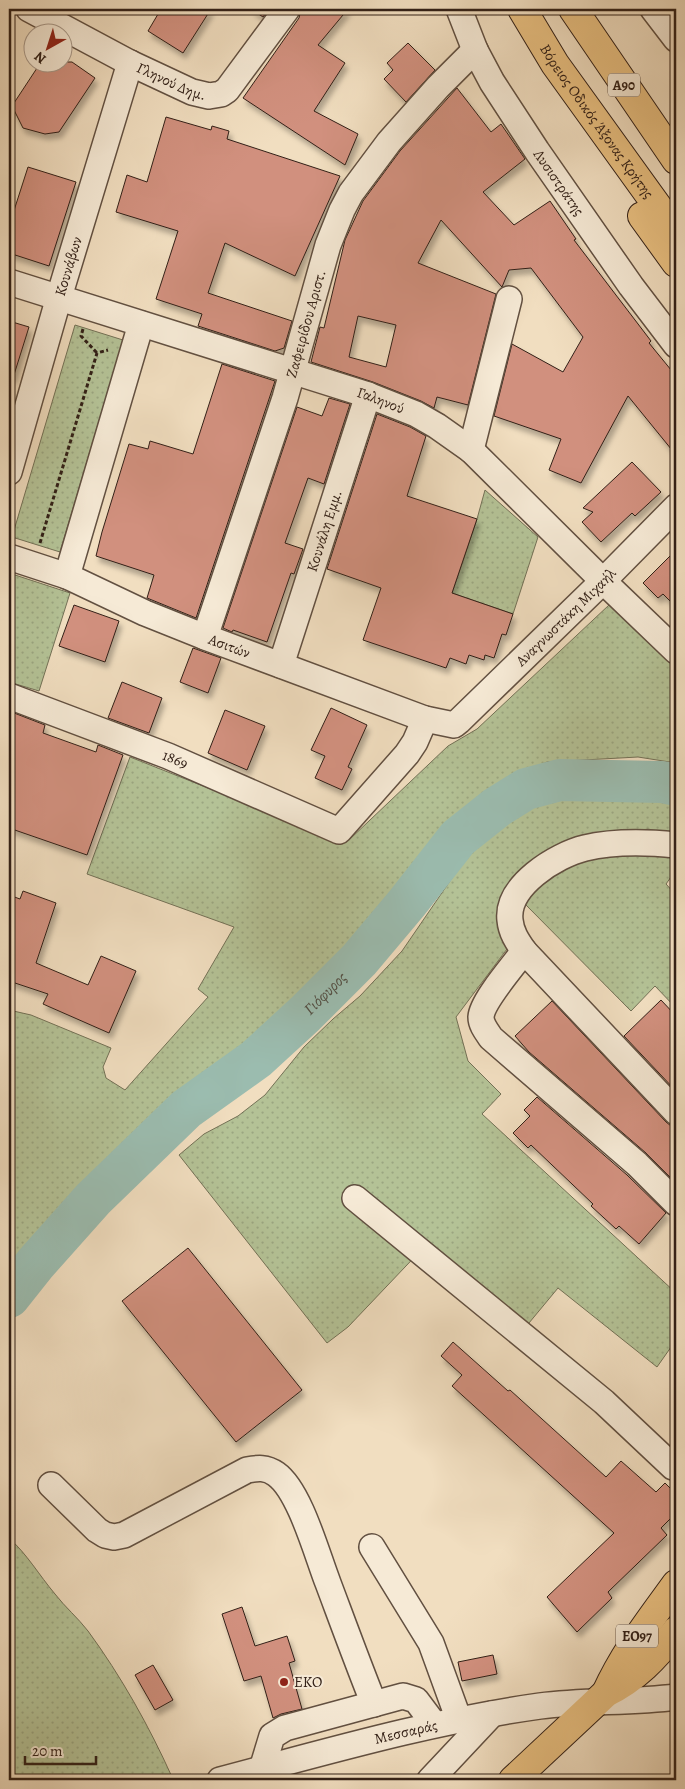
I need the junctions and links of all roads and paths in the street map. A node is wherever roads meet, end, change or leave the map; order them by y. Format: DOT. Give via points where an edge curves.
graph roads {
  1 [pos="29,9"];
  2 [pos="287,9"];
  3 [pos="459,9"];
  4 [pos="522,9"];
  5 [pos="573,9"];
  6 [pos="653,9"];
  7 [pos="676,39"];
  8 [pos="475,50"];
  9 [pos="130,63"];
  10 [pos="582,101"];
  11 [pos="676,160"];
  12 [pos="676,232"];
  13 [pos="676,263"];
  14 [pos="9,282"];
  15 [pos="59,297"];
  16 [pos="509,299"];
  17 [pos="134,322"];
  18 [pos="676,346"];
  19 [pos="292,370"];
  20 [pos="368,394"];
  21 [pos="471,450"];
  22 [pos="9,472"];
  23 [pos="676,507"];
  24 [pos="9,557"];
  25 [pos="33,566"];
  26 [pos="66,576"];
  27 [pos="603,581"];
  28 [pos="205,637"];
  29 [pos="676,650"];
  30 [pos="281,666"];
  31 [pos="9,696"];
  32 [pos="425,719"];
  33 [pos="454,725"];
  34 [pos="676,845"];
  35 [pos="524,951"];
  36 [pos="676,1112"];
  37 [pos="354,1198"];
  38 [pos="676,1203"];
  39 [pos="673,1467"];
  40 [pos="51,1485"];
  41 [pos="372,1547"];
  42 [pos="676,1584"];
  43 [pos="676,1631"];
  44 [pos="676,1697"];
  45 [pos="601,1698"];
  46 [pos="374,1704"];
  47 [pos="492,1714"];
  48 [pos="459,1720"];
  49 [pos="310,1721"];
  50 [pos="434,1724"];
  51 [pos="343,1748"];
  52 [pos="262,1769"];
  53 [pos="220,1780"];
  54 [pos="430,1780"];
  55 [pos="513,1780"];
  1 -- 9 [label="street, Γληνού Δημ."];
  2 -- 9 [label="street, Γληνού Δημ." via="232,84 220,94 209,96 192,92"];
  3 -- 8 [label="street, Λυσιστράτης"];
  4 -- 10 [label="main road, Βόρειος Οδικός Άξονας Κρήτης"];
  5 -- 11 [label="main road, Α90"];
  6 -- 7 [label="street"];
  8 -- 18 [label="street, Λυσιστράτης" via="536,151"];
  8 -- 19 [label="street, Ζαφειρίδου Αριστ." via="389,142 351,193 328,245"];
  9 -- 15 [label="street, Κουνάβων"];
  10 -- 12 [label="main road, Βόρειος Οδικός Άξονας Κρήτης"];
  10 -- 13 [label="main road" via="592,133 609,166"];
  14 -- 15 [label="street, Γαληνού"];
  15 -- 17 [label="street, Γαληνού"];
  15 -- 22 [label="street, Κουνάβων"];
  16 -- 21 [label="street"];
  17 -- 19 [label="street, Γαληνού"];
  17 -- 25 [label="path" via="107,351 97,352"];
  17 -- 26 [label="street"];
  19 -- 20 [label="street, Γαληνού"];
  19 -- 28 [label="street, Ζαφειρίδου Αριστ."];
  20 -- 21 [label="street, Γαληνού" via="416,414"];
  20 -- 30 [label="street, Κουνάλη Εμμ."];
  21 -- 27 [label="street, Γαληνού"];
  23 -- 27 [label="street, Αναγνωστάκη Μιχαήλ"];
  24 -- 25 [label="street, Ασιτών"];
  25 -- 26 [label="street, Ασιτών"];
  26 -- 28 [label="street, Ασιτών"];
  27 -- 29 [label="street, Γαληνού"];
  27 -- 33 [label="street, Αναγνωστάκη Μιχαήλ"];
  28 -- 30 [label="street, Ασιτών"];
  30 -- 32 [label="street, Ασιτών"];
  31 -- 32 [label="street, 1869" via="168,756 339,831 407,754"];
  32 -- 33 [label="street, Ασιτών"];
  34 -- 35 [label="street" via="628,842 584,848 541,870 525,882 511,906 513,934"];
  35 -- 36 [label="street"];
  35 -- 38 [label="street" via="484,1008 484,1028 491,1038 637,1164"];
  37 -- 39 [label="street" via="604,1402"];
  40 -- 46 [label="street" via="97,1530 114,1537 136,1530 247,1470 267,1469 276,1474 290,1491 306,1524"];
  41 -- 48 [label="street" via="431,1643"];
  42 -- 45 [label="main road, ΕΟ97" via="640,1632"];
  43 -- 45 [label="main road, ΕΟ97" via="640,1672"];
  44 -- 45 [label="street, Μεσσαράς"];
  45 -- 47 [label="street, Μεσσαράς"];
  45 -- 55 [label="main road, ΕΟ97"];
  46 -- 49 [label="street"];
  46 -- 50 [label="street" via="409,1697 416,1700"];
  47 -- 48 [label="street, Μεσσαράς"];
  47 -- 54 [label="street"];
  48 -- 50 [label="street, Μεσσαράς"];
  49 -- 51 [label="street"];
  49 -- 52 [label="street" via="285,1728 272,1736"];
  50 -- 51 [label="street, Μεσσαράς"];
  51 -- 52 [label="street, Μεσσαράς"];
  52 -- 53 [label="street, Μεσσαράς"];
}
